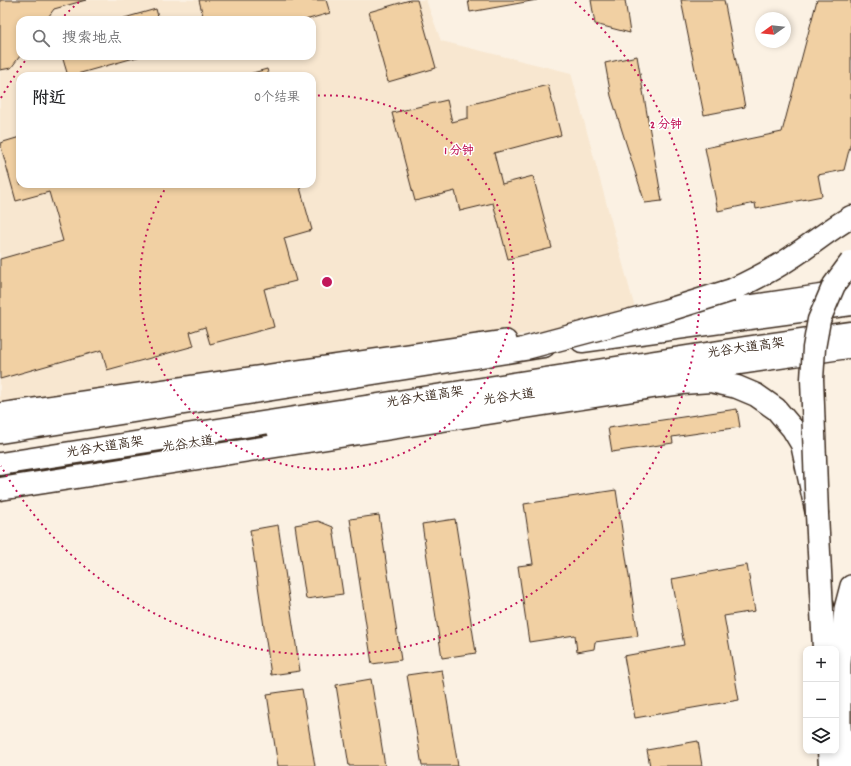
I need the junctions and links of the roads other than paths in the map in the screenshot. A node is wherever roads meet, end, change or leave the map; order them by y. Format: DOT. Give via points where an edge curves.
graph roads {
  1 [pos="846,219"];
  2 [pos="851,262"];
  3 [pos="851,290"];
  4 [pos="851,304"];
  5 [pos="851,333"];
  6 [pos="851,336"];
  7 [pos="804,341"];
  8 [pos="851,347"];
  9 [pos="526,348"];
  10 [pos="0,414"];
  11 [pos="0,432"];
  12 [pos="0,464"];
  13 [pos="0,473"];
  14 [pos="0,489"];
  15 [pos="817,514"];
  16 [pos="851,586"];
  17 [pos="824,646"];
  18 [pos="830,754"];
  19 [pos="830,766"];
  20 [pos="842,766"];
  1 -- 9 [label="highway, bridge" via="792,257 732,290 665,311"];
  2 -- 15 [label="highway, bridge" via="834,285 819,320 814,348 812,379"];
  3 -- 10 [label="main road"];
  4 -- 9 [label="highway, bridge"];
  5 -- 7 [label="highway, 光谷大道高架"];
  6 -- 7 [label="highway"];
  7 -- 12 [label="highway, 光谷大道高架"];
  8 -- 13 [label="main road, 光谷大道"];
  9 -- 11 [label="highway"];
  14 -- 15 [label="highway, bridge" via="659,386 711,381 736,386 756,395 776,408 793,429 802,444"];
  15 -- 17 [label="highway"];
  16 -- 20 [label="main road" via="845,610 840,664"];
  18 -- 19 [label="highway"];
}
